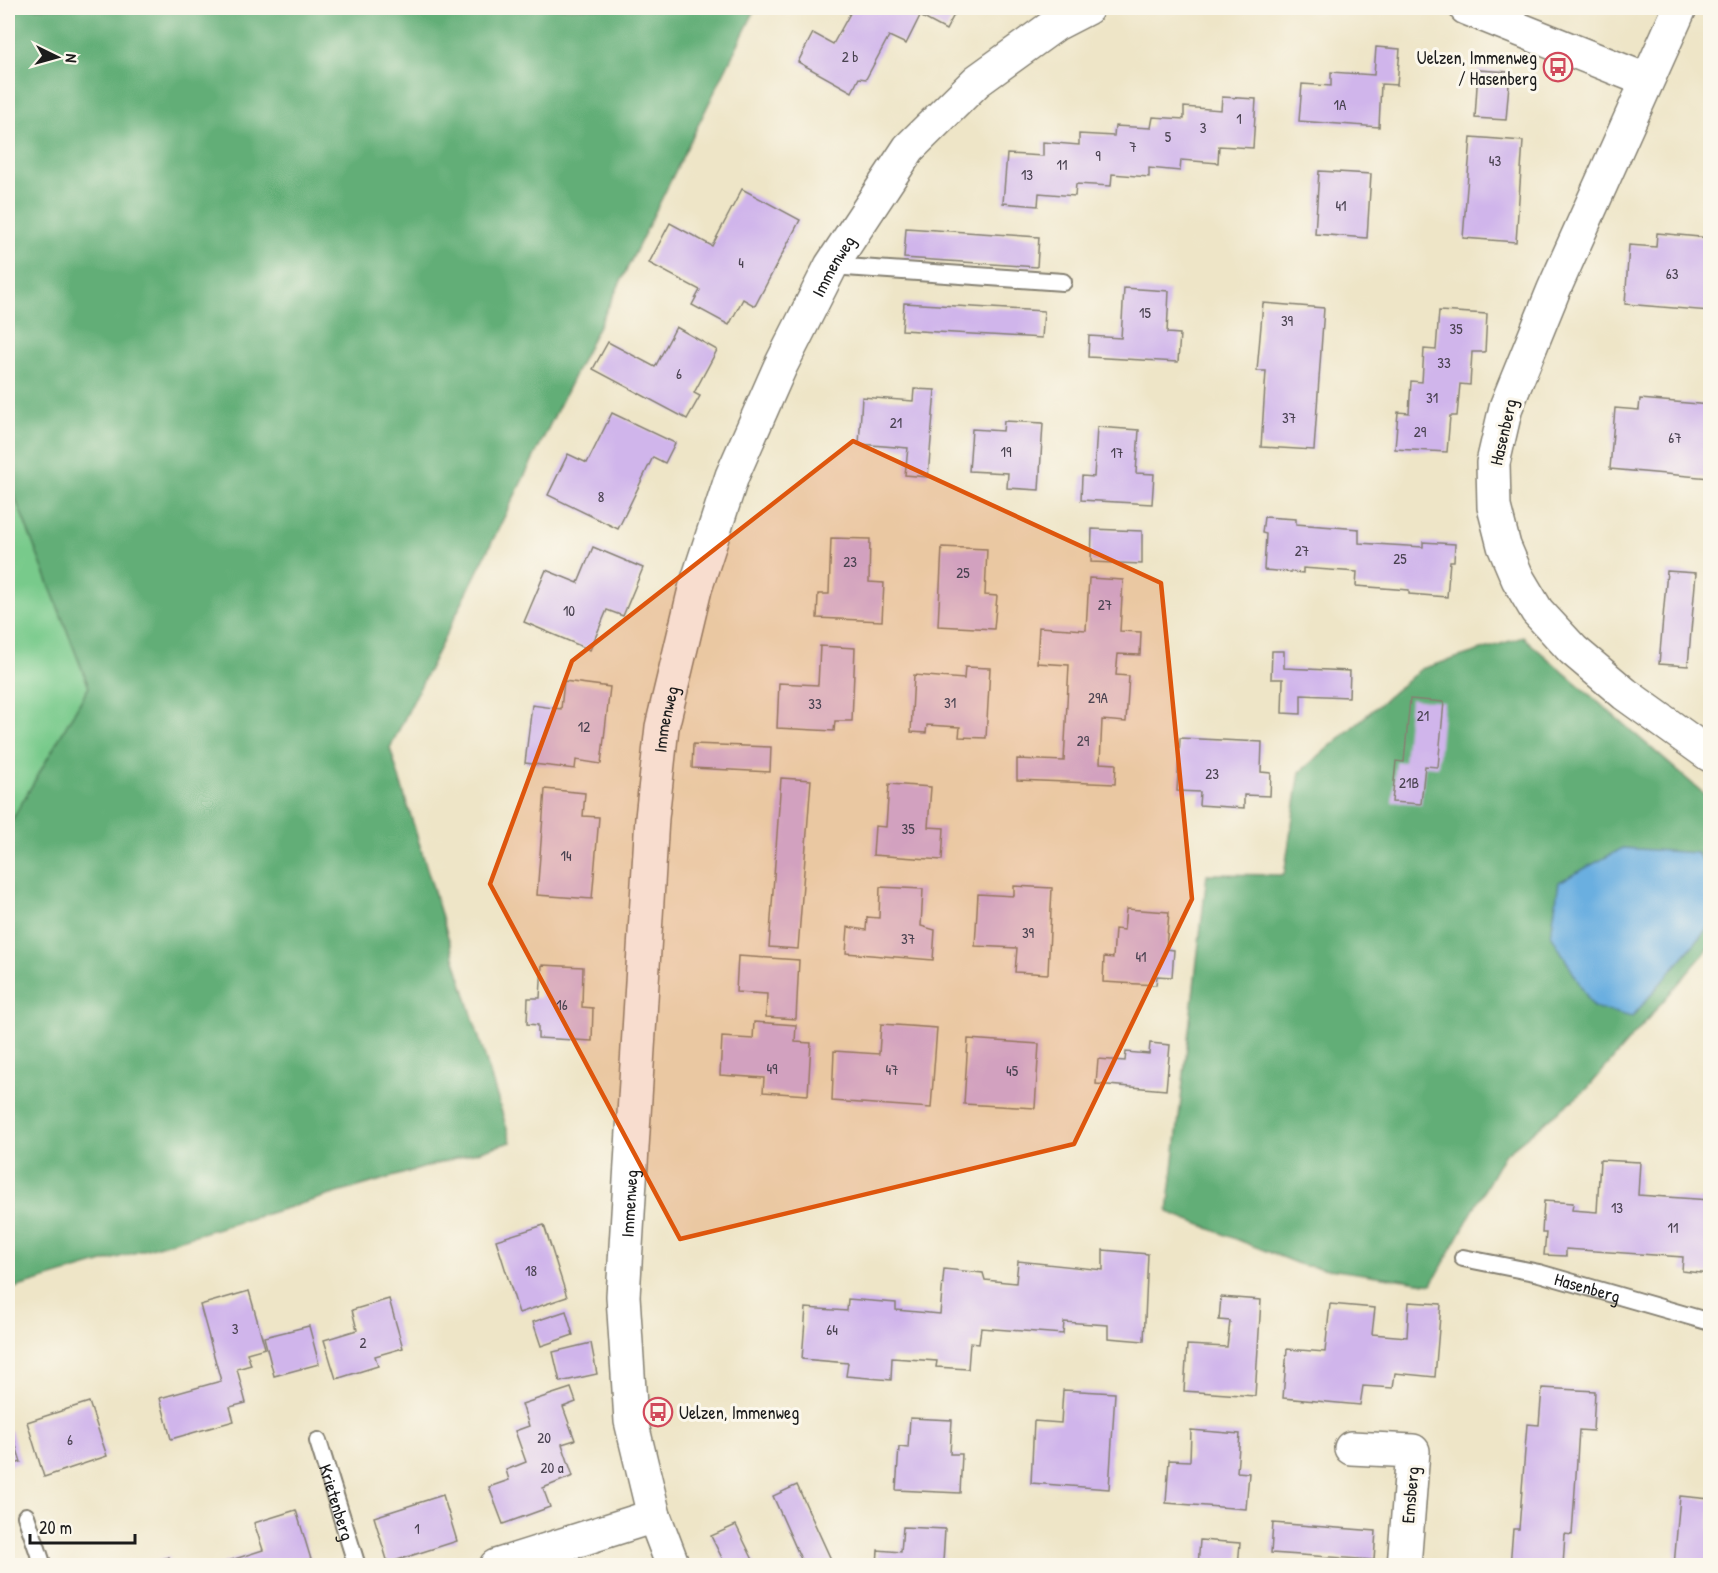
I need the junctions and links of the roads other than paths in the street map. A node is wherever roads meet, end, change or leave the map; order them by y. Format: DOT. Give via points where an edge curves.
graph roads {
  1 [pos="1087,8"];
  2 [pos="1466,8"];
  3 [pos="1680,8"];
  4 [pos="1052,16"];
  5 [pos="1646,80"];
  6 [pos="831,266"];
  7 [pos="1063,282"];
  8 [pos="1710,755"];
  9 [pos="1463,1258"];
  10 [pos="1710,1322"];
  11 [pos="318,1441"];
  12 [pos="1351,1448"];
  13 [pos="26,1516"];
  14 [pos="654,1516"];
  15 [pos="43,1566"];
  16 [pos="357,1566"];
  17 [pos="496,1566"];
  18 [pos="674,1566"];
  19 [pos="1404,1566"];
  1 -- 4 [label="street, Immenweg"];
  2 -- 5 [label="street"];
  3 -- 5 [label="street, Hasenberg"];
  4 -- 6 [label="street, Immenweg" via="977,81 909,148"];
  5 -- 8 [label="street, Hasenberg" via="1506,407 1493,463 1494,507 1504,546 1537,611 1573,650 1625,694"];
  6 -- 7 [label="lane"];
  6 -- 14 [label="street, Immenweg" via="780,367 732,477 695,589 662,727 652,818 624,1296 631,1421"];
  9 -- 10 [label="lane, Hasenberg" via="1539,1273"];
  11 -- 16 [label="lane, Krietenberg"];
  12 -- 19 [label="street, Emsberg" via="1413,1451"];
  13 -- 15 [label="lane"];
  14 -- 17 [label="street"];
  14 -- 18 [label="street, Immenweg"];
}
